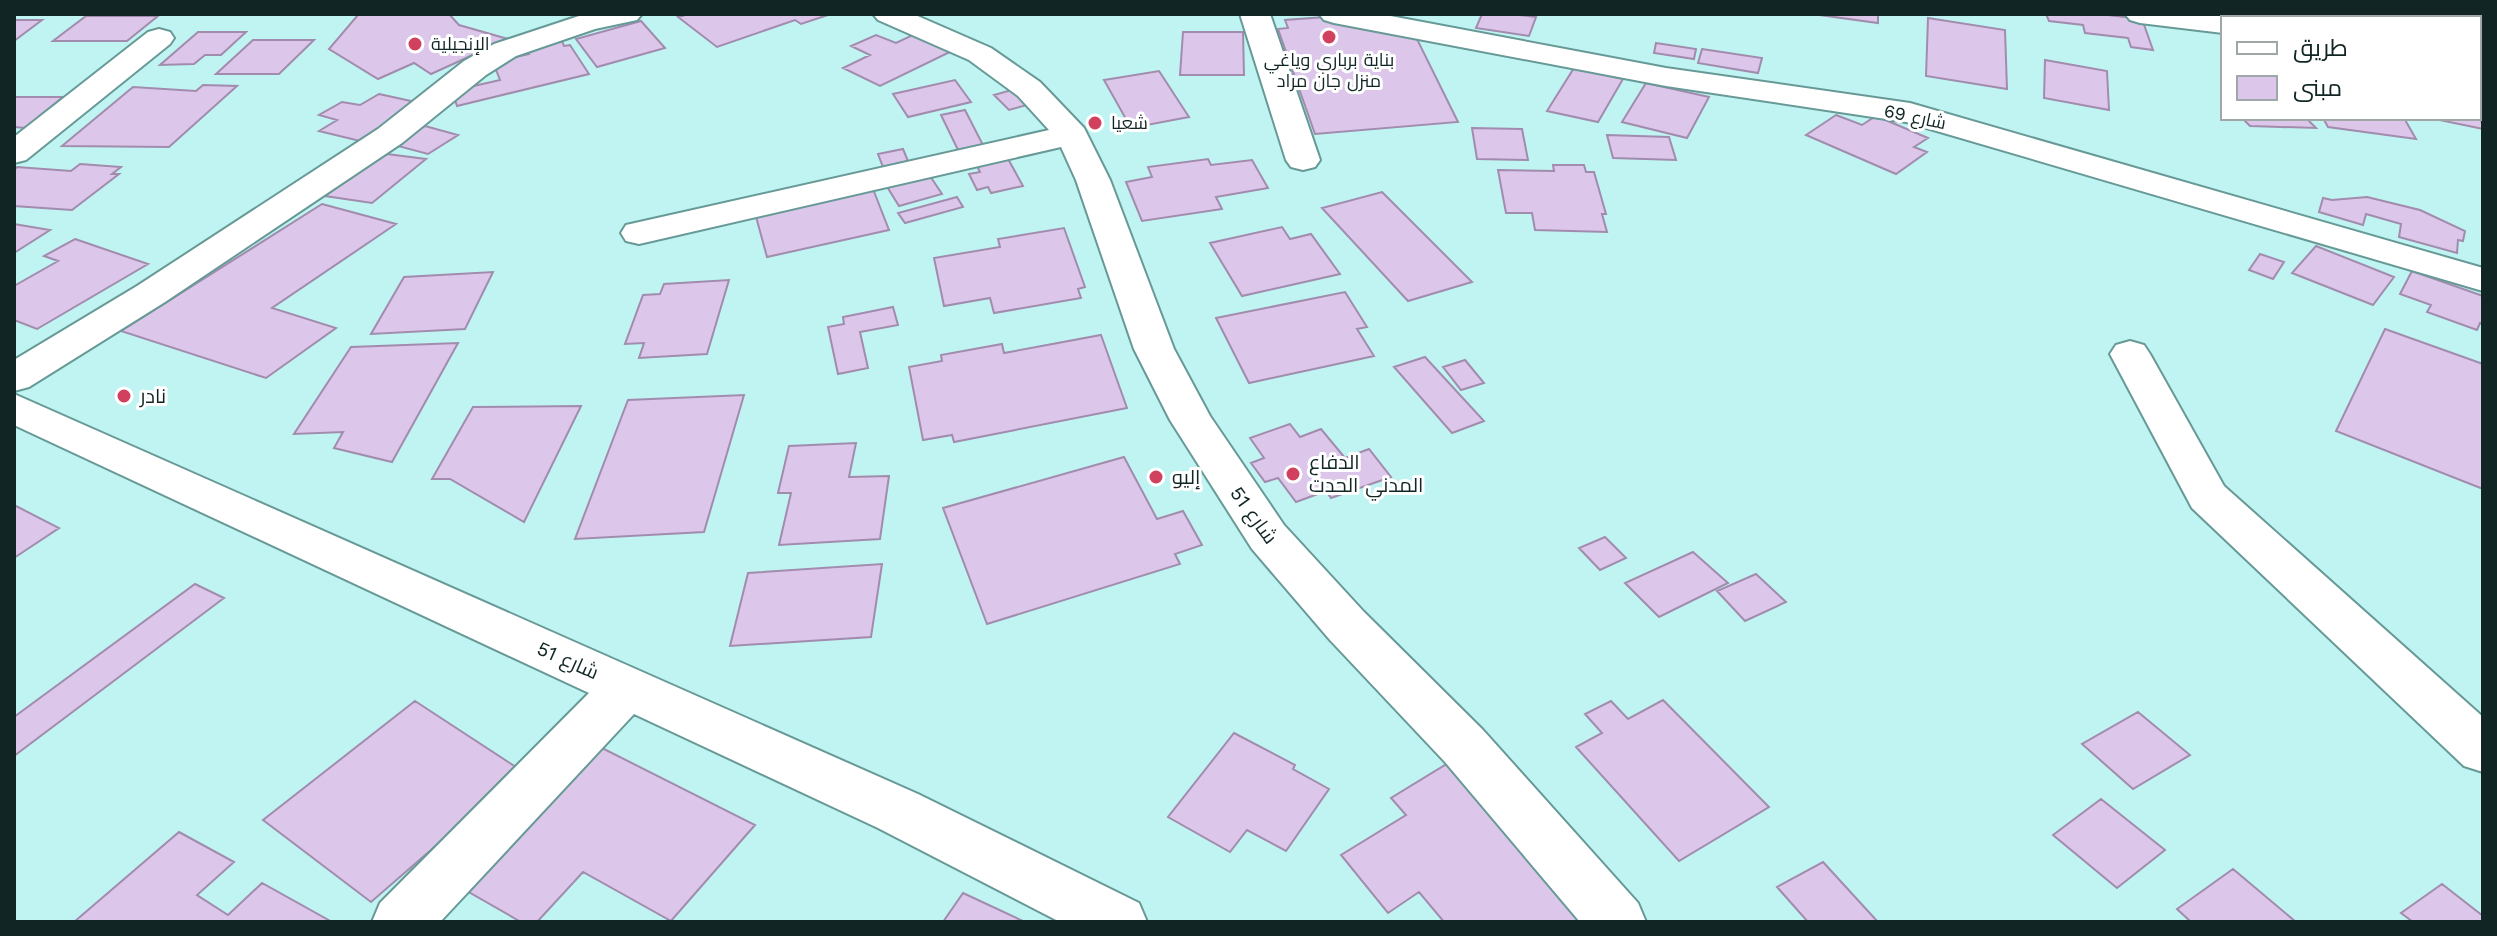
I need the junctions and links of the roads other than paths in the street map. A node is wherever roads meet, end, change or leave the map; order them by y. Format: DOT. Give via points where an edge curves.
graph roads {
  1 [pos="627,14"];
  2 [pos="1255,14"];
  3 [pos="1334,14"];
  4 [pos="2140,14"];
  5 [pos="910,15"];
  6 [pos="2221,24"];
  7 [pos="159,38"];
  8 [pos="1072,135"];
  9 [pos="14,153"];
  10 [pos="1303,160"];
  11 [pos="639,233"];
  12 [pos="2483,280"];
  13 [pos="2130,354"];
  14 [pos="14,378"];
  15 [pos="14,408"];
  16 [pos="627,687"];
  17 [pos="2483,750"];
  18 [pos="401,922"];
  19 [pos="1118,922"];
  20 [pos="1617,922"];
  1 -- 14 [label="street" via="505,50 403,127"];
  2 -- 10 [label="street"];
  3 -- 12 [label="street, شارع 69" via="1666,77 1910,113"];
  4 -- 6 [label="street"];
  5 -- 8 [label="street, شارع 51" via="1029,89"];
  7 -- 9 [label="street"];
  8 -- 11 [label="street"];
  8 -- 20 [label="street, شارع 51" via="1154,349 1191,420 1268,537 1464,746"];
  13 -- 17 [label="street" via="2208,497"];
  15 -- 16 [label="street, شارع 51"];
  16 -- 18 [label="street"];
  16 -- 19 [label="street, شارع 51" via="898,811"];
}
